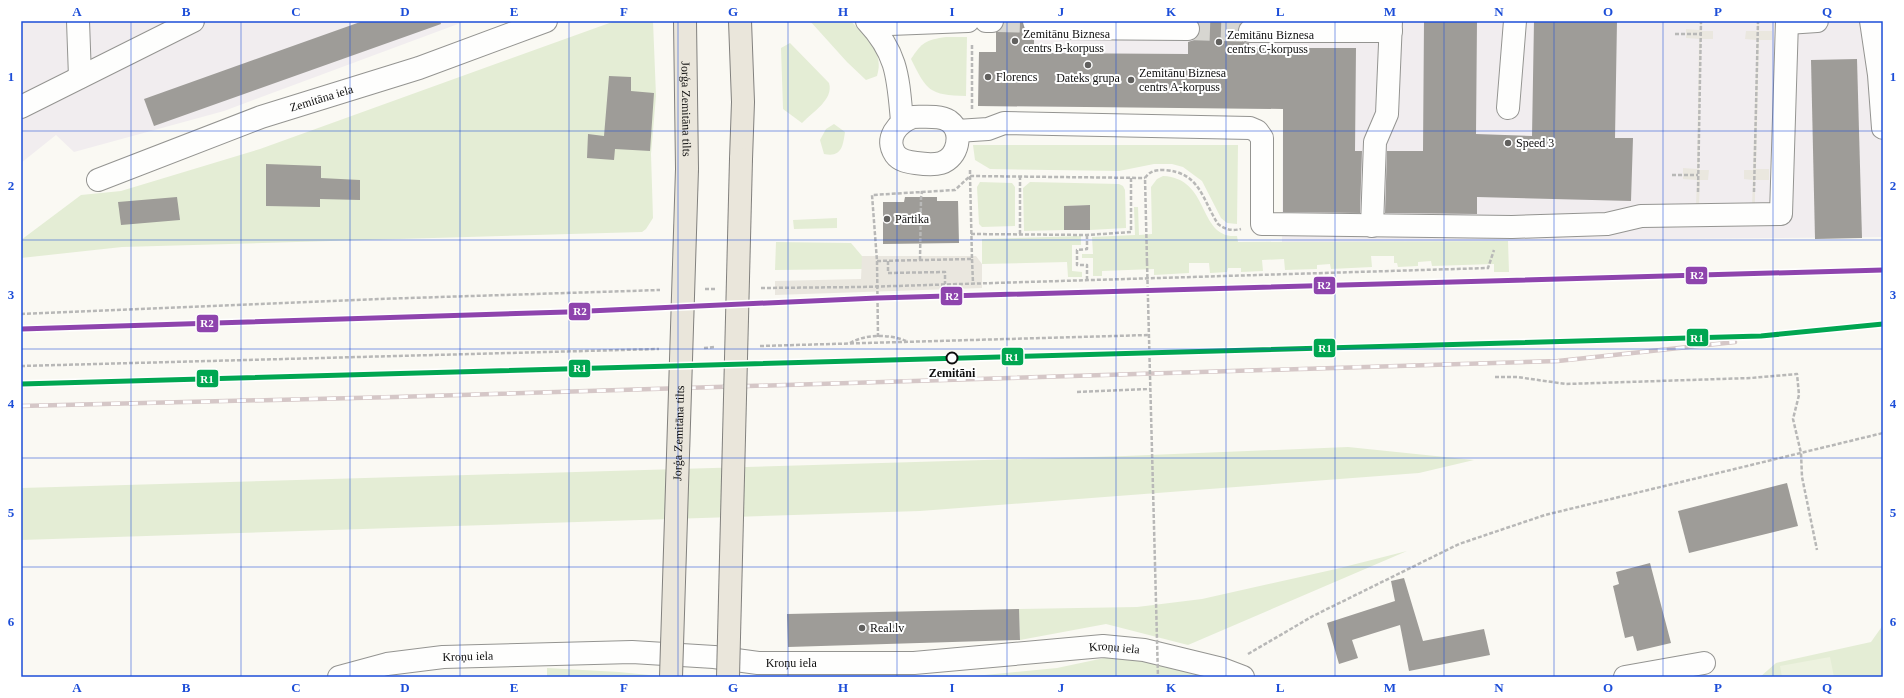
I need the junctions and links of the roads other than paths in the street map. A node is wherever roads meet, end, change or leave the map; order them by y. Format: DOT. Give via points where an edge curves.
graph roads {
  1 [pos="78,21"];
  2 [pos="193,21"];
  3 [pos="546,21"];
  4 [pos="685,21"];
  5 [pos="740,21"];
  6 [pos="986,21"];
  7 [pos="992,21"];
  8 [pos="1515,21"];
  9 [pos="1817,21"];
  10 [pos="1871,21"];
  11 [pos="1034,22"];
  12 [pos="1787,22"];
  13 [pos="1056,24"];
  14 [pos="871,26"];
  15 [pos="1288,26"];
  16 [pos="1352,26"];
  17 [pos="1391,26"];
  18 [pos="1188,29"];
  19 [pos="970,30"];
  20 [pos="1250,31"];
  21 [pos="1881,74"];
  22 [pos="80,77"];
  23 [pos="21,106"];
  24 [pos="1508,108"];
  25 [pos="902,121"];
  26 [pos="1883,128"];
  27 [pos="957,131"];
  28 [pos="98,180"];
  29 [pos="1372,226"];
  30 [pos="1704,663"];
  31 [pos="339,677"];
  32 [pos="671,677"];
  33 [pos="728,677"];
  34 [pos="1243,677"];
  35 [pos="1625,677"];
  1 -- 22 [label="street"];
  2 -- 22 [label="street"];
  3 -- 28 [label="street, Zemitāna iela" via="419,68 261,117"];
  4 -- 32 [label="main road, Jorģa Zemitāna tilts, bridge" via="687,169"];
  5 -- 33 [label="main road, bridge" via="743,102"];
  6 -- 7 [label="street"];
  8 -- 24 [label="street"];
  9 -- 12 [label="street"];
  10 -- 21 [label="street"];
  11 -- 13 [label="street"];
  12 -- 29 [label="street" via="1781,214 1641,216 1607,224"];
  13 -- 18 [label="street"];
  14 -- 19 [label="street" via="890,24"];
  14 -- 25 [label="street" via="892,55 898,79"];
  15 -- 16 [label="street"];
  15 -- 20 [label="street"];
  16 -- 17 [label="street"];
  17 -- 29 [label="street" via="1387,114 1375,142"];
  21 -- 26 [label="street"];
  22 -- 23 [label="street"];
  25 -- 27 [label="street" via="913,117 938,118 949,121"];
  25 -- 27 [label="street" via="892,132 891,148 898,158 907,162 940,163 951,158 956,147"];
  27 -- 29 [label="street" via="988,129 1004,123 1250,128 1258,131 1262,138 1262,224"];
  30 -- 35 [label="street"];
  31 -- 34 [label="street, Kroņu iela" via="387,664 444,656 632,652 714,657 758,664 914,663 1103,646 1144,650 1222,669"];
}
